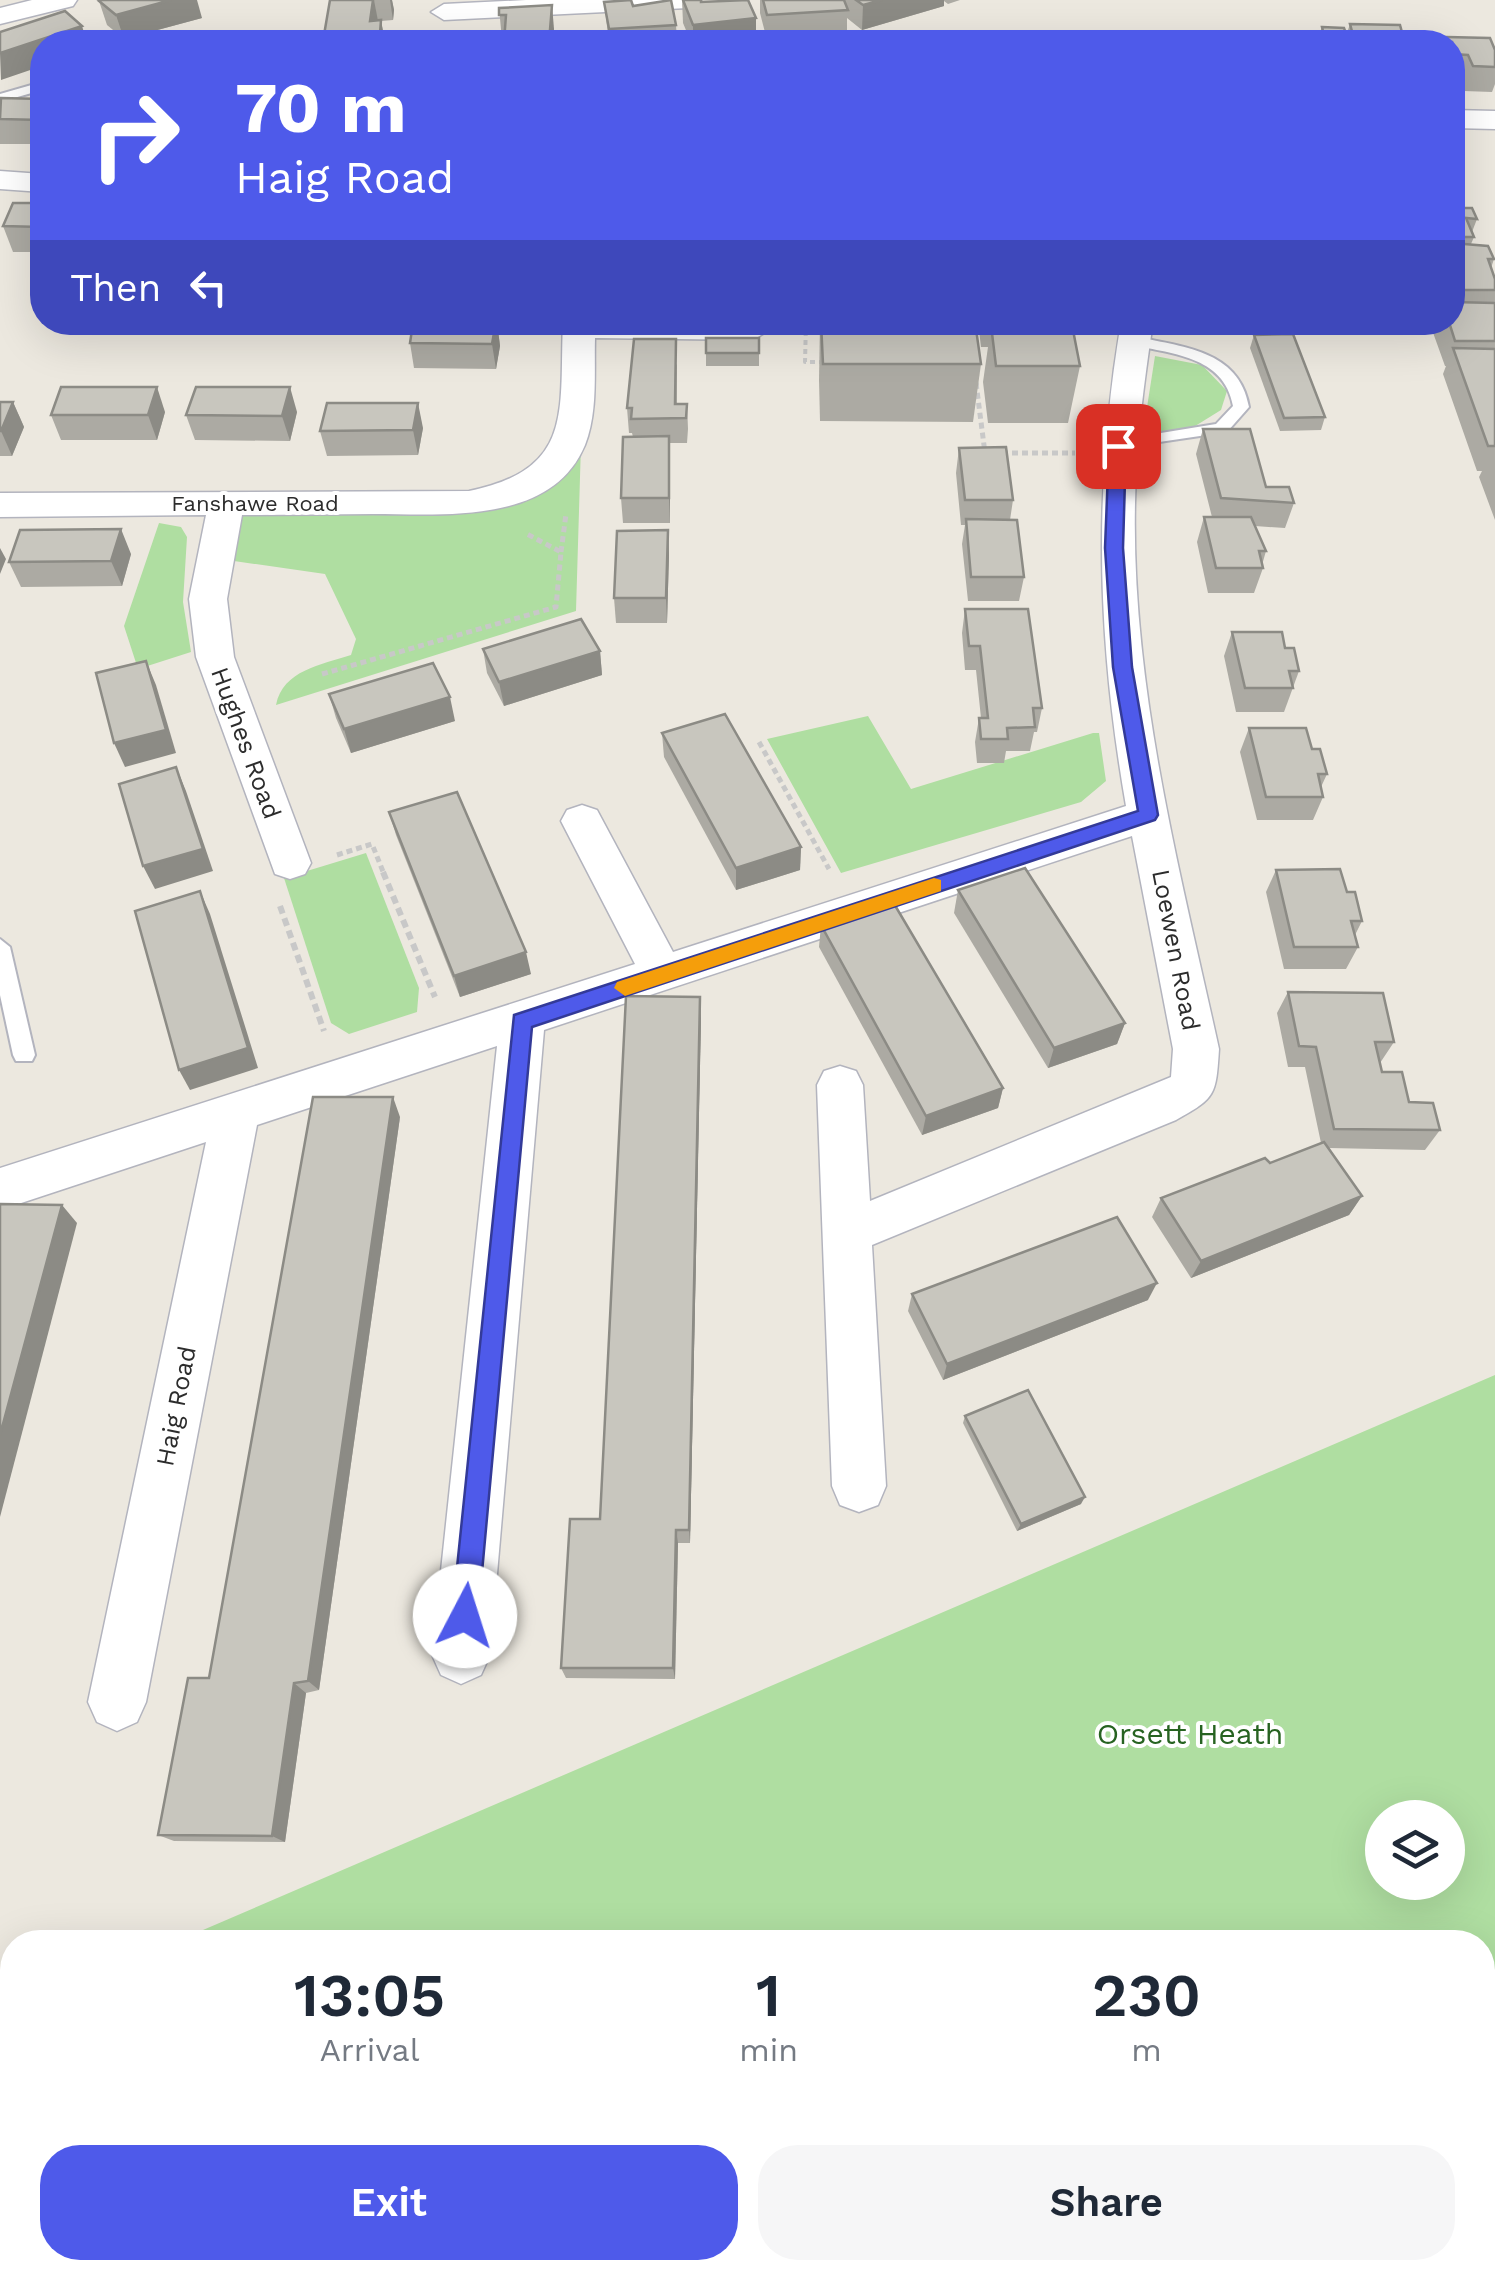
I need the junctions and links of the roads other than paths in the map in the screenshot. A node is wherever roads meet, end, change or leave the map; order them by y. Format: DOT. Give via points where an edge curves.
graph roads {
  1 [pos="64,0"];
  2 [pos="688,0"];
  3 [pos="445,6"];
  4 [pos="0,16"];
  5 [pos="30,89"];
  6 [pos="0,98"];
  7 [pos="1465,122"];
  8 [pos="1492,128"];
  9 [pos="0,180"];
  10 [pos="30,181"];
  11 [pos="578,335"];
  12 [pos="1134,335"];
  13 [pos="1144,335"];
  14 [pos="1099,449"];
  15 [pos="227,502"];
  16 [pos="0,505"];
  17 [pos="1148,815"];
  18 [pos="582,821"];
  19 [pos="296,872"];
  20 [pos="0,947"];
  21 [pos="663,975"];
  22 [pos="522,1022"];
  23 [pos="24,1055"];
  24 [pos="840,1085"];
  25 [pos="236,1110"];
  26 [pos="0,1189"];
  27 [pos="848,1232"];
  28 [pos="859,1486"];
  29 [pos="461,1656"];
  30 [pos="117,1702"];
  1 -- 4 [label="street"];
  2 -- 3 [label="street"];
  5 -- 6 [label="lane"];
  7 -- 8 [label="street"];
  9 -- 10 [label="street"];
  11 -- 15 [label="street, Fanshawe Road" via="573,439 555,471 515,514 469,502"];
  12 -- 14 [label="street, Loewen Road"];
  13 -- 14 [label="lane" via="1220,362 1240,387 1241,407 1221,428"];
  14 -- 17 [label="street, Loewen Road" via="1122,667"];
  15 -- 16 [label="street, Fanshawe Road"];
  15 -- 19 [label="street, Hughes Road" via="208,599 215,657"];
  17 -- 21 [label="street"];
  17 -- 27 [label="street, Loewen Road" via="1196,1049 1193,1088"];
  18 -- 21 [label="street"];
  20 -- 23 [label="lane"];
  21 -- 22 [label="street"];
  22 -- 25 [label="street"];
  22 -- 29 [label="street"];
  24 -- 27 [label="street"];
  25 -- 26 [label="street"];
  25 -- 30 [label="street, Haig Road"];
  27 -- 28 [label="street"];
}
